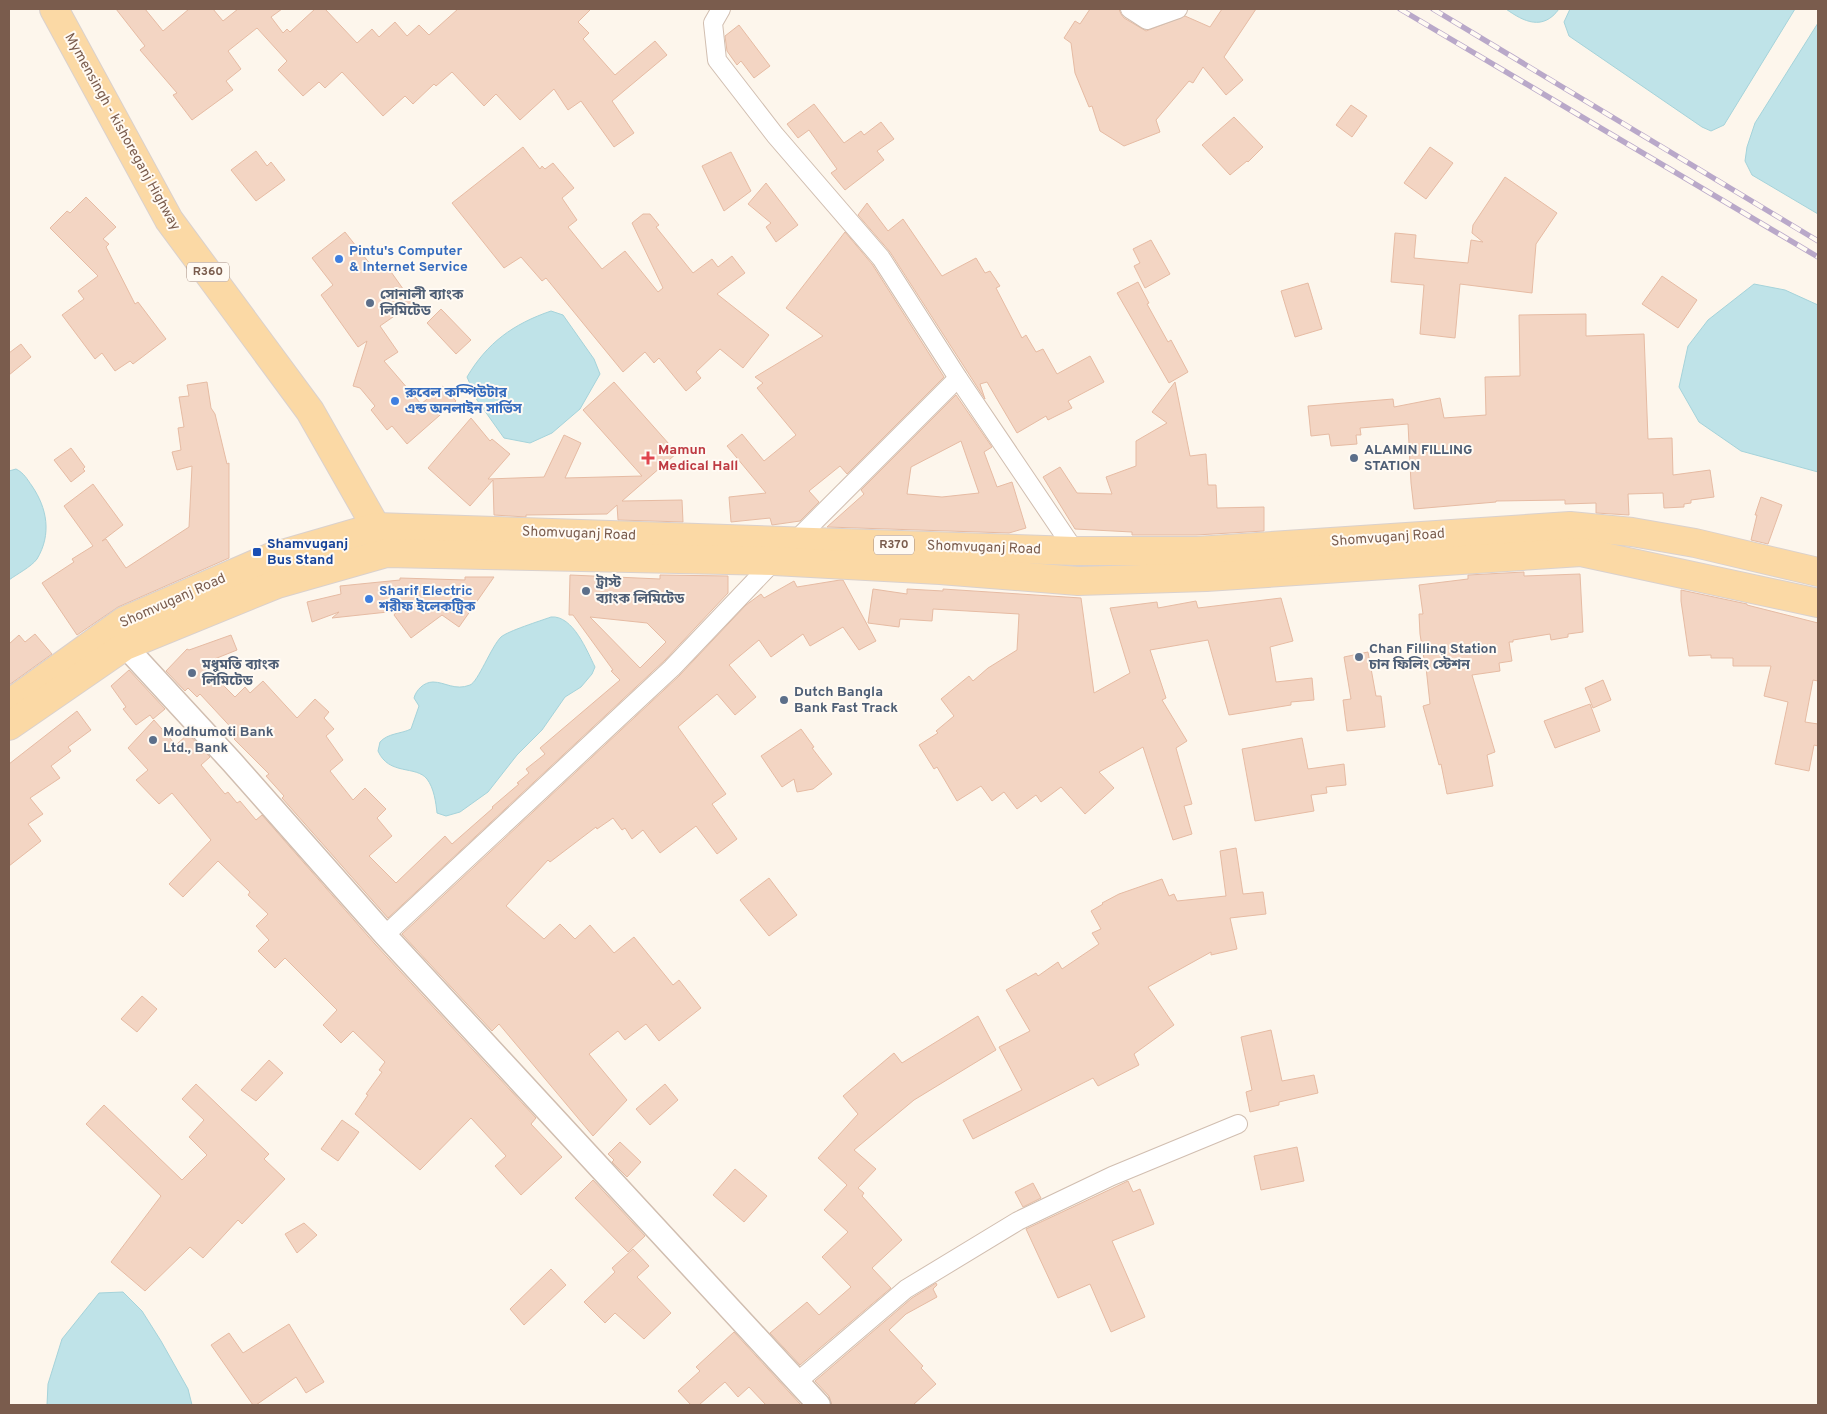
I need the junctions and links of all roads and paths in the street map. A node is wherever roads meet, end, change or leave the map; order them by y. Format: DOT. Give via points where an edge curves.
graph roads {
  1 [pos="54,9"];
  2 [pos="721,9"];
  3 [pos="1130,9"];
  4 [pos="1178,9"];
  5 [pos="958,378"];
  6 [pos="376,527"];
  7 [pos="794,542"];
  8 [pos="1075,551"];
  9 [pos="386,553"];
  10 [pos="774,561"];
  11 [pos="1818,572"];
  12 [pos="1818,603"];
  13 [pos="125,646"];
  14 [pos="9,704"];
  15 [pos="9,726"];
  16 [pos="385,935"];
  17 [pos="1238,1124"];
  18 [pos="797,1382"];
  19 [pos="819,1405"];
  1 -- 6 [label="main road, Mymensingh - kishoreganj Highway / R360" via="169,220 310,411"];
  2 -- 5 [label="street" via="713,23 717,60 775,135 881,258"];
  3 -- 4 [label="street" via="1146,20"];
  5 -- 7 [label="street"];
  5 -- 8 [label="street"];
  6 -- 7 [label="main road, Shomvuganj Road / R370"];
  6 -- 9 [label="main road"];
  6 -- 14 [label="main road, Shomvuganj Road / R370" via="268,558 124,621"];
  7 -- 8 [label="main road, Shomvuganj Road / R370"];
  8 -- 11 [label="main road, Shomvuganj Road / R370" via="1196,551 1570,526 1668,538"];
  9 -- 10 [label="main road, Shomvuganj Road / R370"];
  9 -- 13 [label="main road, Shomvuganj Road / R370" via="277,584"];
  10 -- 12 [label="main road, Shomvuganj Road / R370" via="1078,581 1206,577 1581,552"];
  10 -- 16 [label="street" via="672,668"];
  13 -- 15 [label="main road, Shomvuganj Road / R370"];
  13 -- 16 [label="street"];
  16 -- 18 [label="street"];
  17 -- 18 [label="street" via="1112,1176 1018,1221 906,1289"];
  18 -- 19 [label="street"];
}
